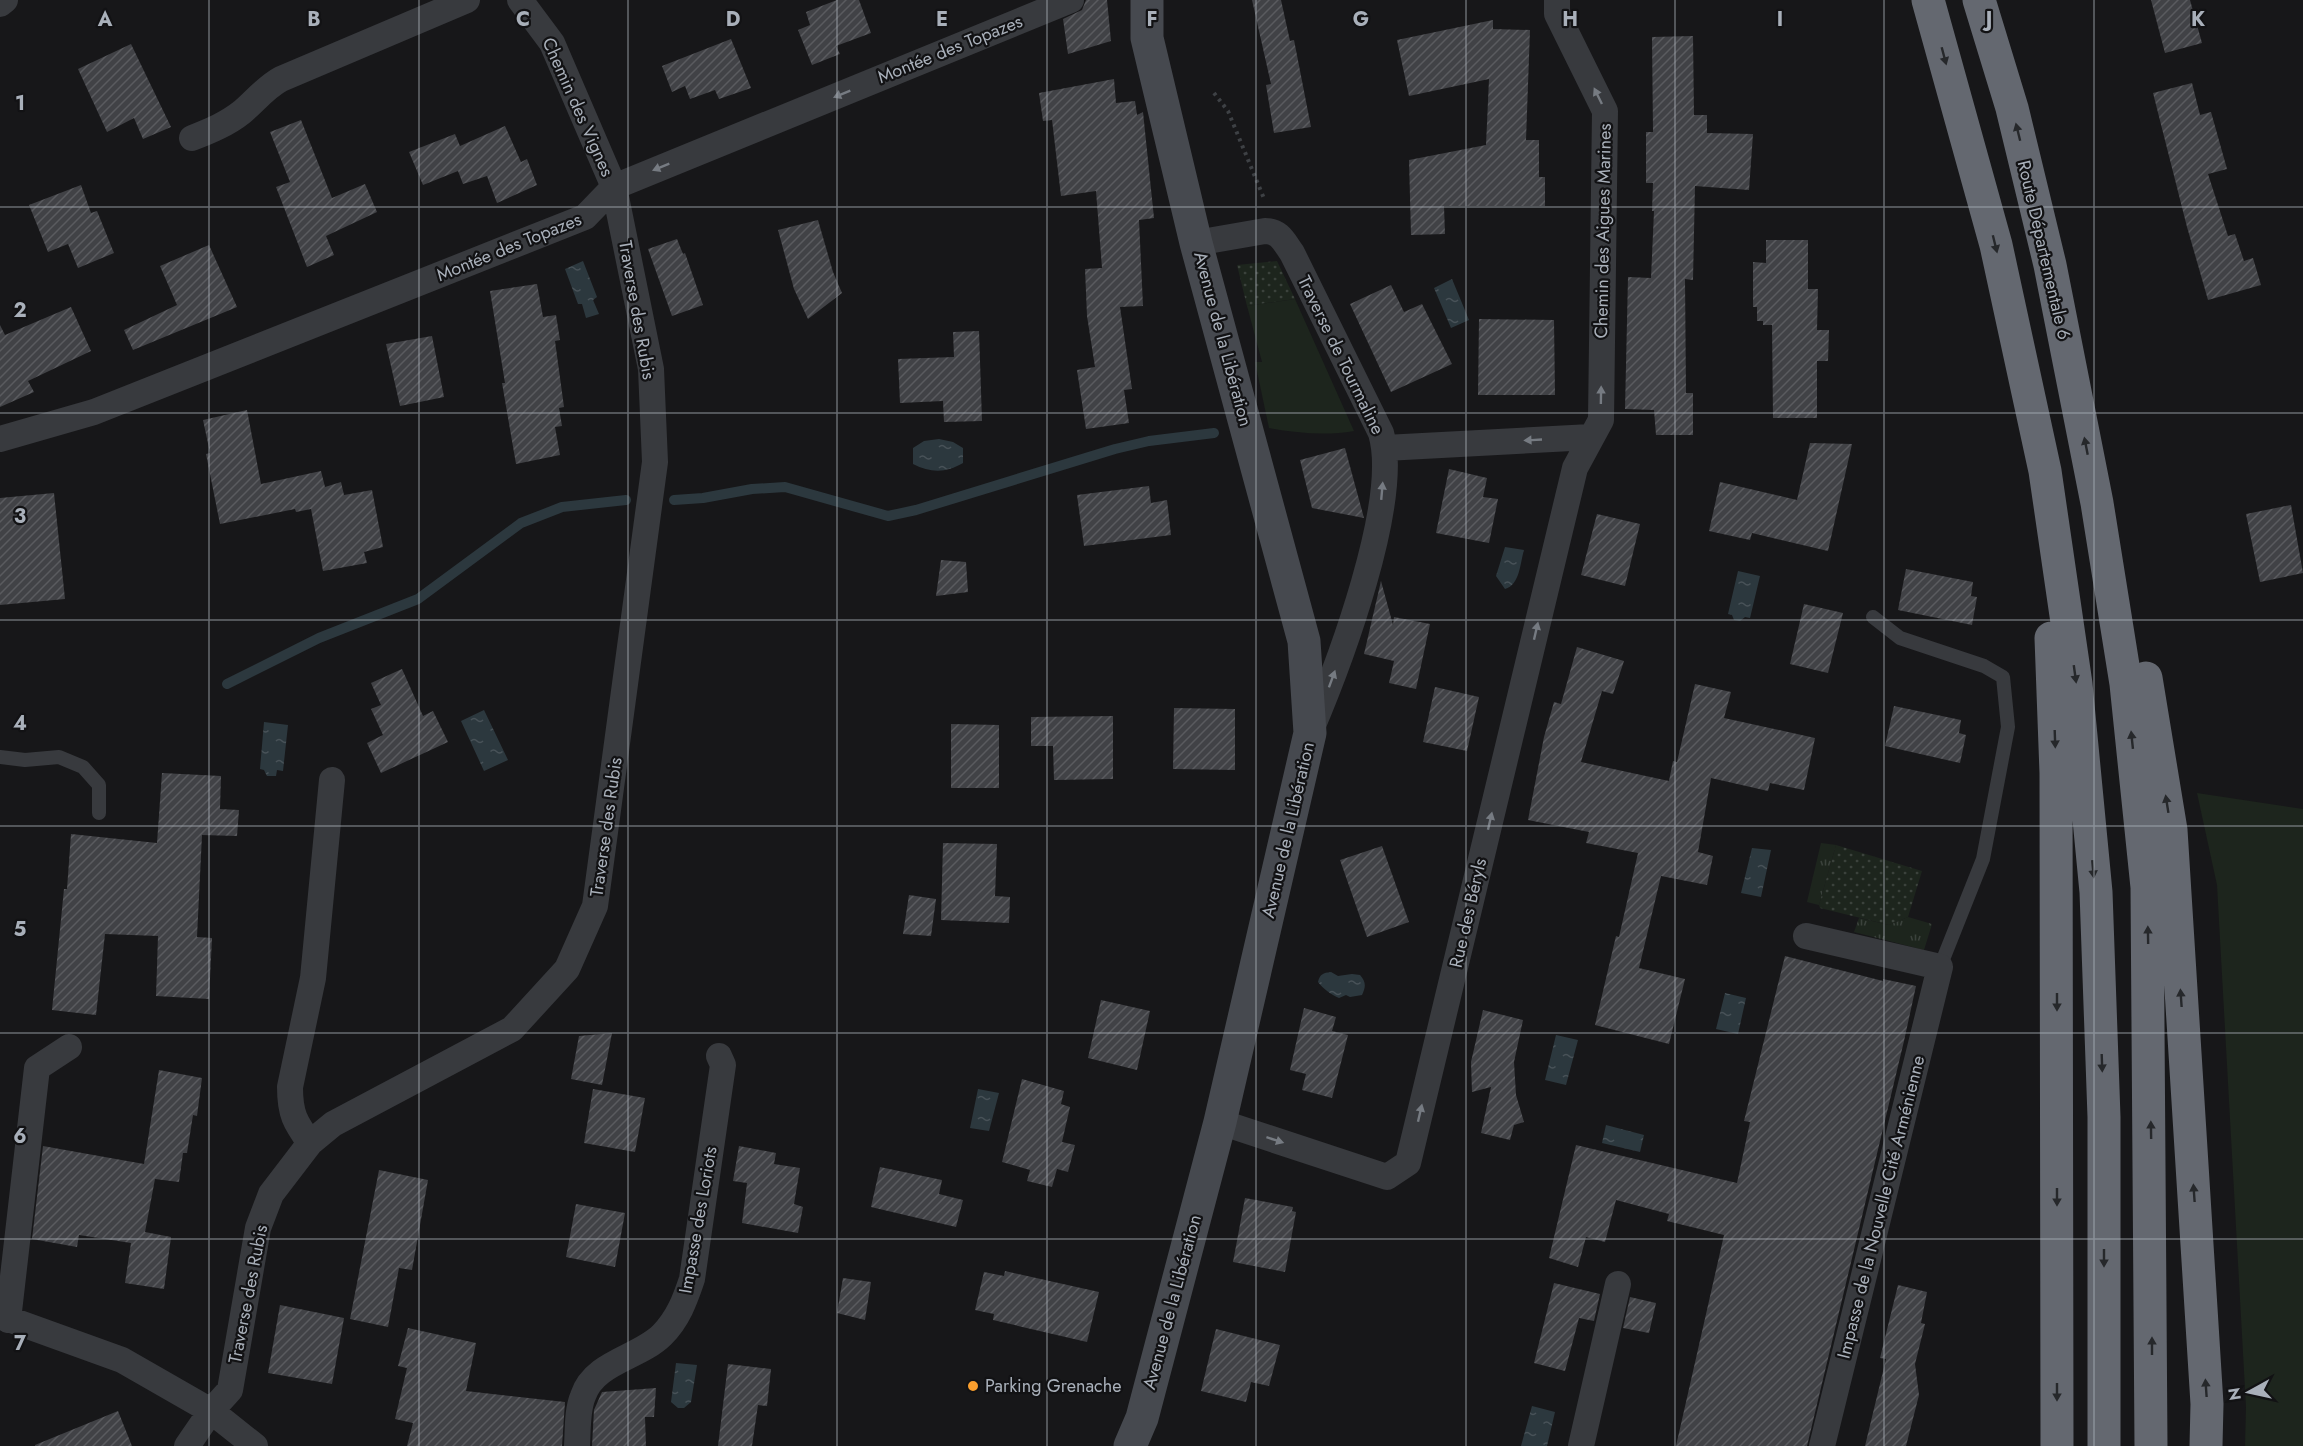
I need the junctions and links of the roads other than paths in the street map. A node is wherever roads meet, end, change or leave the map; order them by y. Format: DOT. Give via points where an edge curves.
graph roads {
  1 [pos="5,0"];
  2 [pos="467,0"];
  3 [pos="520,0"];
  4 [pos="1071,0"];
  5 [pos="1147,0"];
  6 [pos="1557,0"];
  7 [pos="1928,0"];
  8 [pos="1979,0"];
  9 [pos="0,4"];
  10 [pos="192,138"];
  11 [pos="614,187"];
  12 [pos="1196,243"];
  13 [pos="1591,437"];
  14 [pos="0,439"];
  15 [pos="1385,448"];
  16 [pos="1575,468"];
  17 [pos="2045,471"];
  18 [pos="2097,503"];
  19 [pos="1873,617"];
  20 [pos="1310,733"];
  21 [pos="0,757"];
  22 [pos="332,780"];
  23 [pos="99,813"];
  24 [pos="1806,936"];
  25 [pos="1940,967"];
  26 [pos="69,1047"];
  27 [pos="719,1056"];
  28 [pos="1220,1122"];
  29 [pos="310,1143"];
  30 [pos="1618,1284"];
  31 [pos="4,1318"];
  32 [pos="211,1411"];
  33 [pos="187,1446"];
  34 [pos="255,1446"];
  35 [pos="577,1446"];
  36 [pos="1130,1446"];
  37 [pos="1581,1446"];
  38 [pos="1822,1446"];
  39 [pos="2057,1446"];
  40 [pos="2104,1446"];
  41 [pos="2151,1446"];
  42 [pos="2206,1446"];
  1 -- 9 [label="street"];
  2 -- 10 [label="street" via="281,79 225,124"];
  3 -- 11 [label="street, Chemin des Vignes" via="552,43"];
  4 -- 11 [label="street, Montée des Topazes, one-way"];
  5 -- 12 [label="street, Avenue de la Libération" via="1148,38"];
  13 -- 6 [label="street, Chemin des Aigues Marines, one-way" via="1601,420 1605,111 1557,14"];
  7 -- 17 [label="highway, one-way" via="1996,245"];
  18 -- 8 [label="highway, Route Départementale 6, one-way" via="2050,265 2012,108"];
  11 -- 14 [label="street, Montée des Topazes" via="585,217 574,222 94,412"];
  11 -- 29 [label="street, Traverse des Rubis" via="651,369 655,462 595,906 567,969 512,1029 333,1124"];
  12 -- 15 [label="street, Traverse de Tourmaline" via="1265,231 1278,234 1297,264"];
  12 -- 20 [label="street, Avenue de la Libération" via="1304,641"];
  13 -- 15 [label="street, one-way"];
  13 -- 16 [label="street, Chemin des Aigues Marines"];
  20 -- 15 [label="street, Traverse de Tourmaline, one-way" via="1331,683 1371,552 1383,497"];
  28 -- 16 [label="street, Rue des Béryls, one-way" via="1388,1177 1408,1163"];
  17 -- 39 [label="highway, one-way" via="2056,785"];
  17 -- 40 [label="highway, one-way" via="2076,684 2096,892 2104,1117"];
  41 -- 18 [label="highway, one-way" via="2148,887 2126,684"];
  42 -- 18 [label="highway, one-way" via="2207,1404 2171,830 2137,619"];
  19 -- 25 [label="lane" via="1900,638 1984,666 2003,677 2008,728 1983,859"];
  20 -- 28 [label="street, Avenue de la Libération"];
  21 -- 23 [label="lane" via="59,757 83,766 99,785"];
  22 -- 29 [label="street" via="313,978 290,1087 293,1120"];
  24 -- 25 [label="street"];
  25 -- 38 [label="street, Impasse de la Nouvelle Cité Arménienne"];
  26 -- 31 [label="street" via="37,1068"];
  27 -- 35 [label="street, Impasse des Loriots" via="723,1065 692,1279 681,1312 661,1336 588,1384 582,1397"];
  28 -- 36 [label="street, Avenue de la Libération" via="1142,1418"];
  29 -- 32 [label="street, Traverse des Rubis" via="271,1194 258,1228 230,1390"];
  30 -- 37 [label="street"];
  31 -- 32 [label="street" via="122,1360"];
  32 -- 33 [label="street, Traverse des Rubis"];
  32 -- 34 [label="street"];
}
